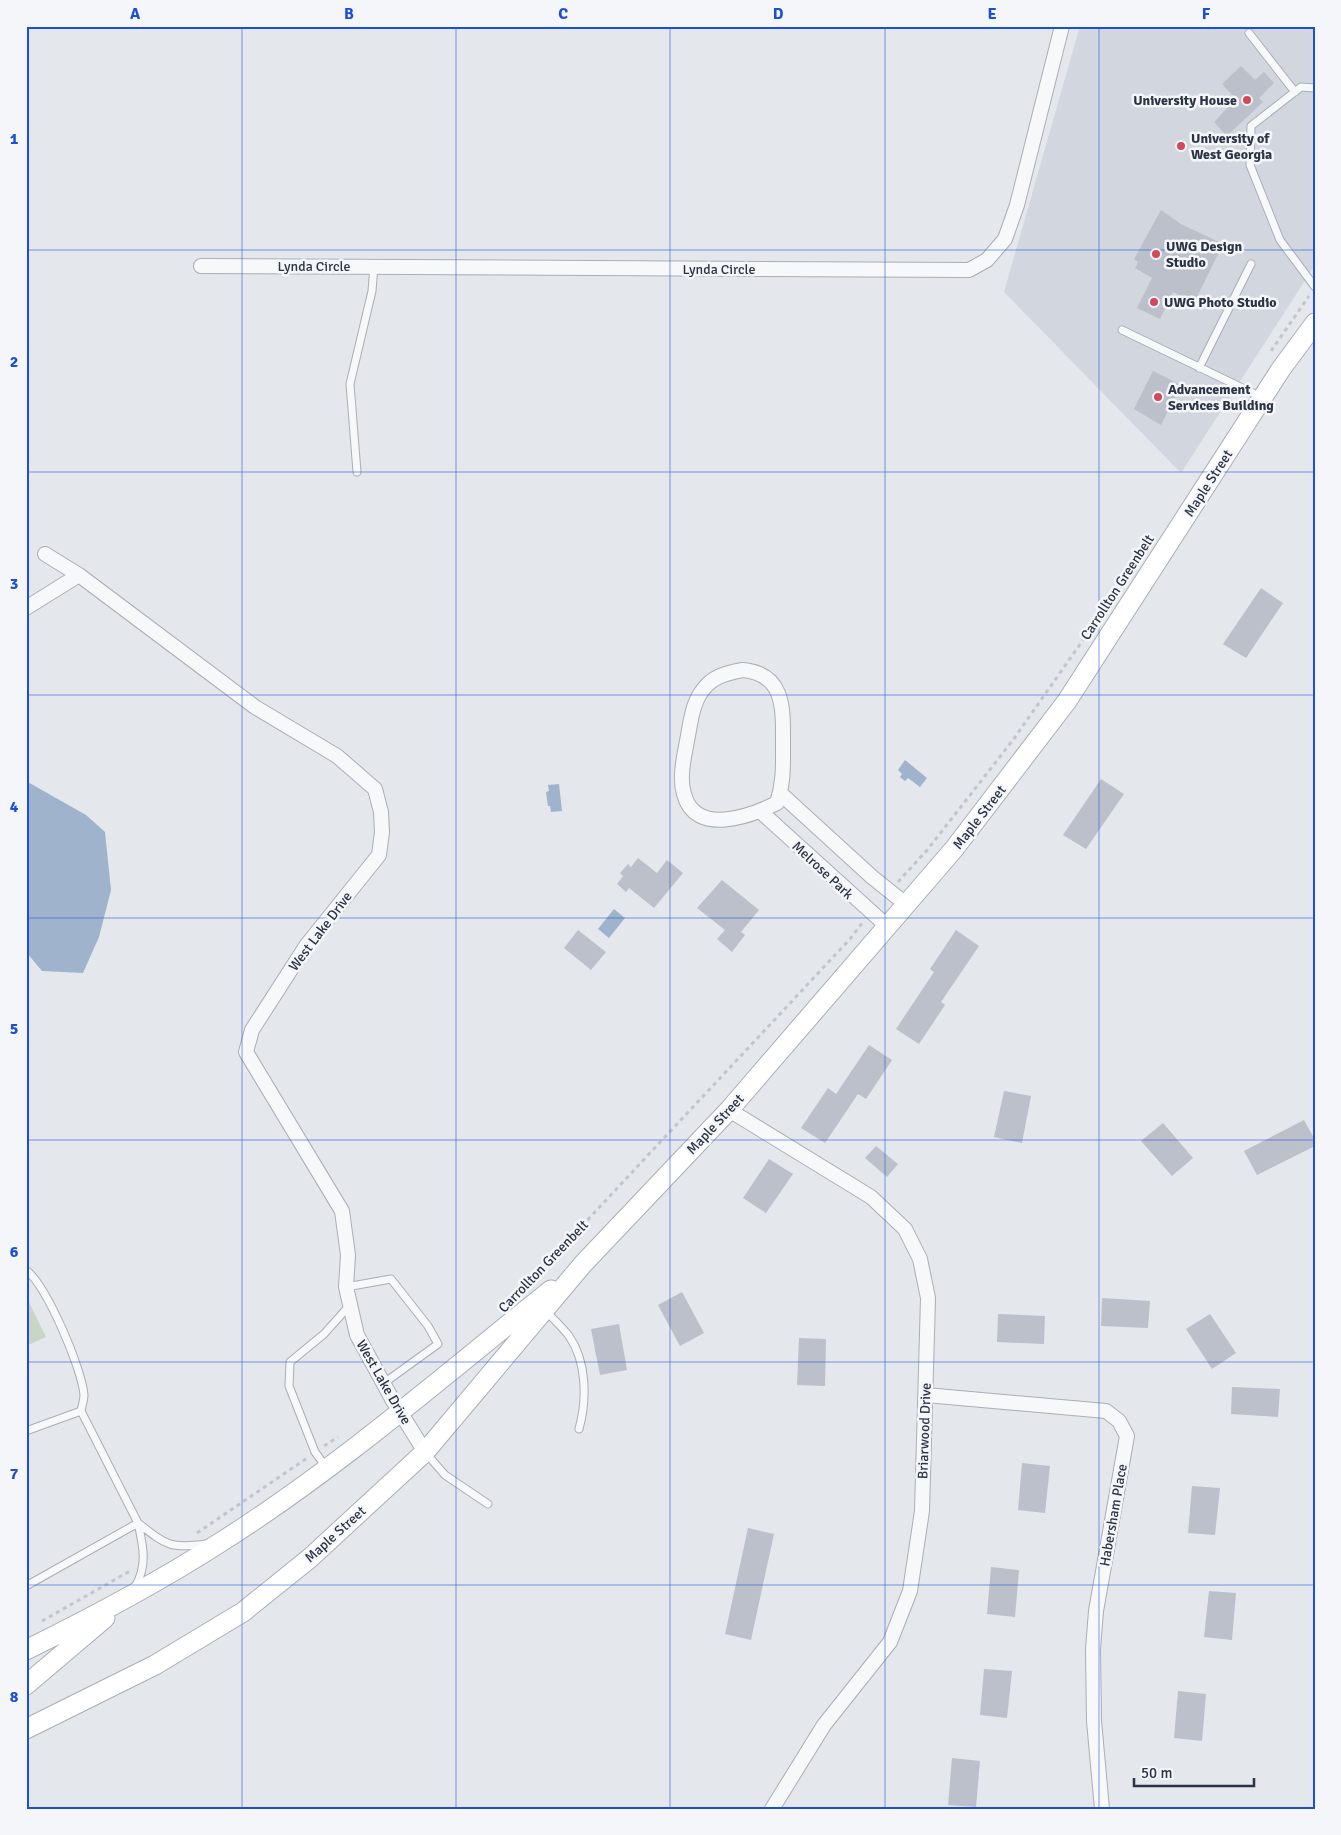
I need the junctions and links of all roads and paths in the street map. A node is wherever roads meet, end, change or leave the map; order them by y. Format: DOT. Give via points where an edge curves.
graph roads {
  1 [pos="1062,26"];
  2 [pos="1249,33"];
  3 [pos="1315,88"];
  4 [pos="1295,92"];
  5 [pos="1250,264"];
  6 [pos="201,266"];
  7 [pos="374,266"];
  8 [pos="1315,287"];
  9 [pos="1315,323"];
  10 [pos="1122,330"];
  11 [pos="1268,356"];
  12 [pos="1199,368"];
  13 [pos="1263,398"];
  14 [pos="358,472"];
  15 [pos="45,554"];
  16 [pos="79,575"];
  17 [pos="26,608"];
  18 [pos="1102,612"];
  19 [pos="780,793"];
  20 [pos="760,811"];
  21 [pos="905,876"];
  22 [pos="907,905"];
  23 [pos="888,927"];
  24 [pos="850,939"];
  25 [pos="729,1110"];
  26 [pos="583,1264"];
  27 [pos="26,1270"];
  28 [pos="346,1287"];
  29 [pos="518,1294"];
  30 [pos="350,1304"];
  31 [pos="545,1310"];
  32 [pos="384,1383"];
  33 [pos="926,1395"];
  34 [pos="81,1411"];
  35 [pos="400,1412"];
  36 [pos="579,1429"];
  37 [pos="26,1432"];
  38 [pos="338,1436"];
  39 [pos="315,1452"];
  40 [pos="425,1452"];
  41 [pos="327,1468"];
  42 [pos="488,1504"];
  43 [pos="138,1523"];
  44 [pos="195,1534"];
  45 [pos="222,1542"];
  46 [pos="136,1567"];
  47 [pos="26,1586"];
  48 [pos="123,1600"];
  49 [pos="40,1622"];
  50 [pos="26,1650"];
  51 [pos="26,1685"];
  52 [pos="26,1729"];
  53 [pos="772,1809"];
  54 [pos="1102,1809"];
  1 -- 7 [label="street, Lynda Circle" via="1017,205 1005,239 988,260 969,270"];
  2 -- 4 [label="lane"];
  3 -- 4 [label="lane" via="1301,87"];
  4 -- 8 [label="lane" via="1251,126 1250,165 1280,240"];
  5 -- 12 [label="lane"];
  6 -- 7 [label="street, Lynda Circle"];
  7 -- 14 [label="lane" via="372,292 350,384"];
  8 -- 11 [label="path"];
  9 -- 13 [label="main road, Maple Street"];
  10 -- 12 [label="lane"];
  12 -- 13 [label="lane"];
  13 -- 22 [label="main road, Maple Street" via="1067,701 954,850"];
  15 -- 16 [label="street, West Lake Drive"];
  16 -- 17 [label="street"];
  16 -- 28 [label="street, West Lake Drive" via="255,707 337,756 375,789 381,812 379,854 306,946 252,1030 246,1052 342,1211 348,1255"];
  18 -- 21 [label="path, Carrollton Greenbelt" via="1013,740"];
  19 -- 20 [label="street" via="777,804"];
  19 -- 20 [label="street" via="784,783 783,719 779,695 765,676 754,672 733,672 718,677 707,684 693,707 682,780 683,794 687,804 702,817 724,820"];
  19 -- 22 [label="street, Melrose Park"];
  20 -- 23 [label="street, Melrose Park"];
  22 -- 23 [label="main road, Maple Street"];
  23 -- 25 [label="main road, Maple Street"];
  24 -- 29 [label="path, Carrollton Greenbelt"];
  25 -- 26 [label="main road, Maple Street"];
  25 -- 33 [label="street, Briarwood Drive" via="871,1197 905,1230 920,1259 928,1298"];
  26 -- 31 [label="main road, Maple Street"];
  26 -- 35 [label="main road, Maple Street"];
  27 -- 34 [label="lane" via="42,1288 76,1364 84,1396"];
  28 -- 30 [label="street, West Lake Drive"];
  28 -- 32 [label="lane" via="391,1279 438,1344"];
  30 -- 32 [label="street, West Lake Drive" via="357,1335"];
  30 -- 39 [label="lane" via="324,1334 290,1362 289,1386"];
  31 -- 36 [label="lane" via="569,1336 579,1355 585,1407"];
  31 -- 40 [label="main road, Maple Street"];
  32 -- 35 [label="street, West Lake Drive"];
  33 -- 53 [label="street, Briarwood Drive" via="922,1511 910,1591 890,1642 824,1726"];
  33 -- 54 [label="street, Habersham Place" via="1106,1411 1119,1421 1127,1436 1096,1611 1093,1649 1094,1721"];
  34 -- 37 [label="lane"];
  34 -- 43 [label="lane"];
  35 -- 40 [label="street, West Lake Drive"];
  35 -- 41 [label="main road, Maple Street"];
  38 -- 39 [label="path"];
  39 -- 41 [label="lane"];
  39 -- 44 [label="path"];
  40 -- 42 [label="lane" via="446,1475"];
  40 -- 52 [label="main road, Maple Street" via="310,1558 242,1612 155,1665"];
  41 -- 45 [label="main road, Maple Street"];
  43 -- 45 [label="lane" via="164,1544 188,1546"];
  43 -- 47 [label="lane"];
  43 -- 48 [label="lane" via="145,1552 144,1562 140,1578"];
  45 -- 48 [label="main road, Maple Street"];
  46 -- 49 [label="path"];
  48 -- 50 [label="main road, Maple Street"];
  48 -- 51 [label="main road"];
}
